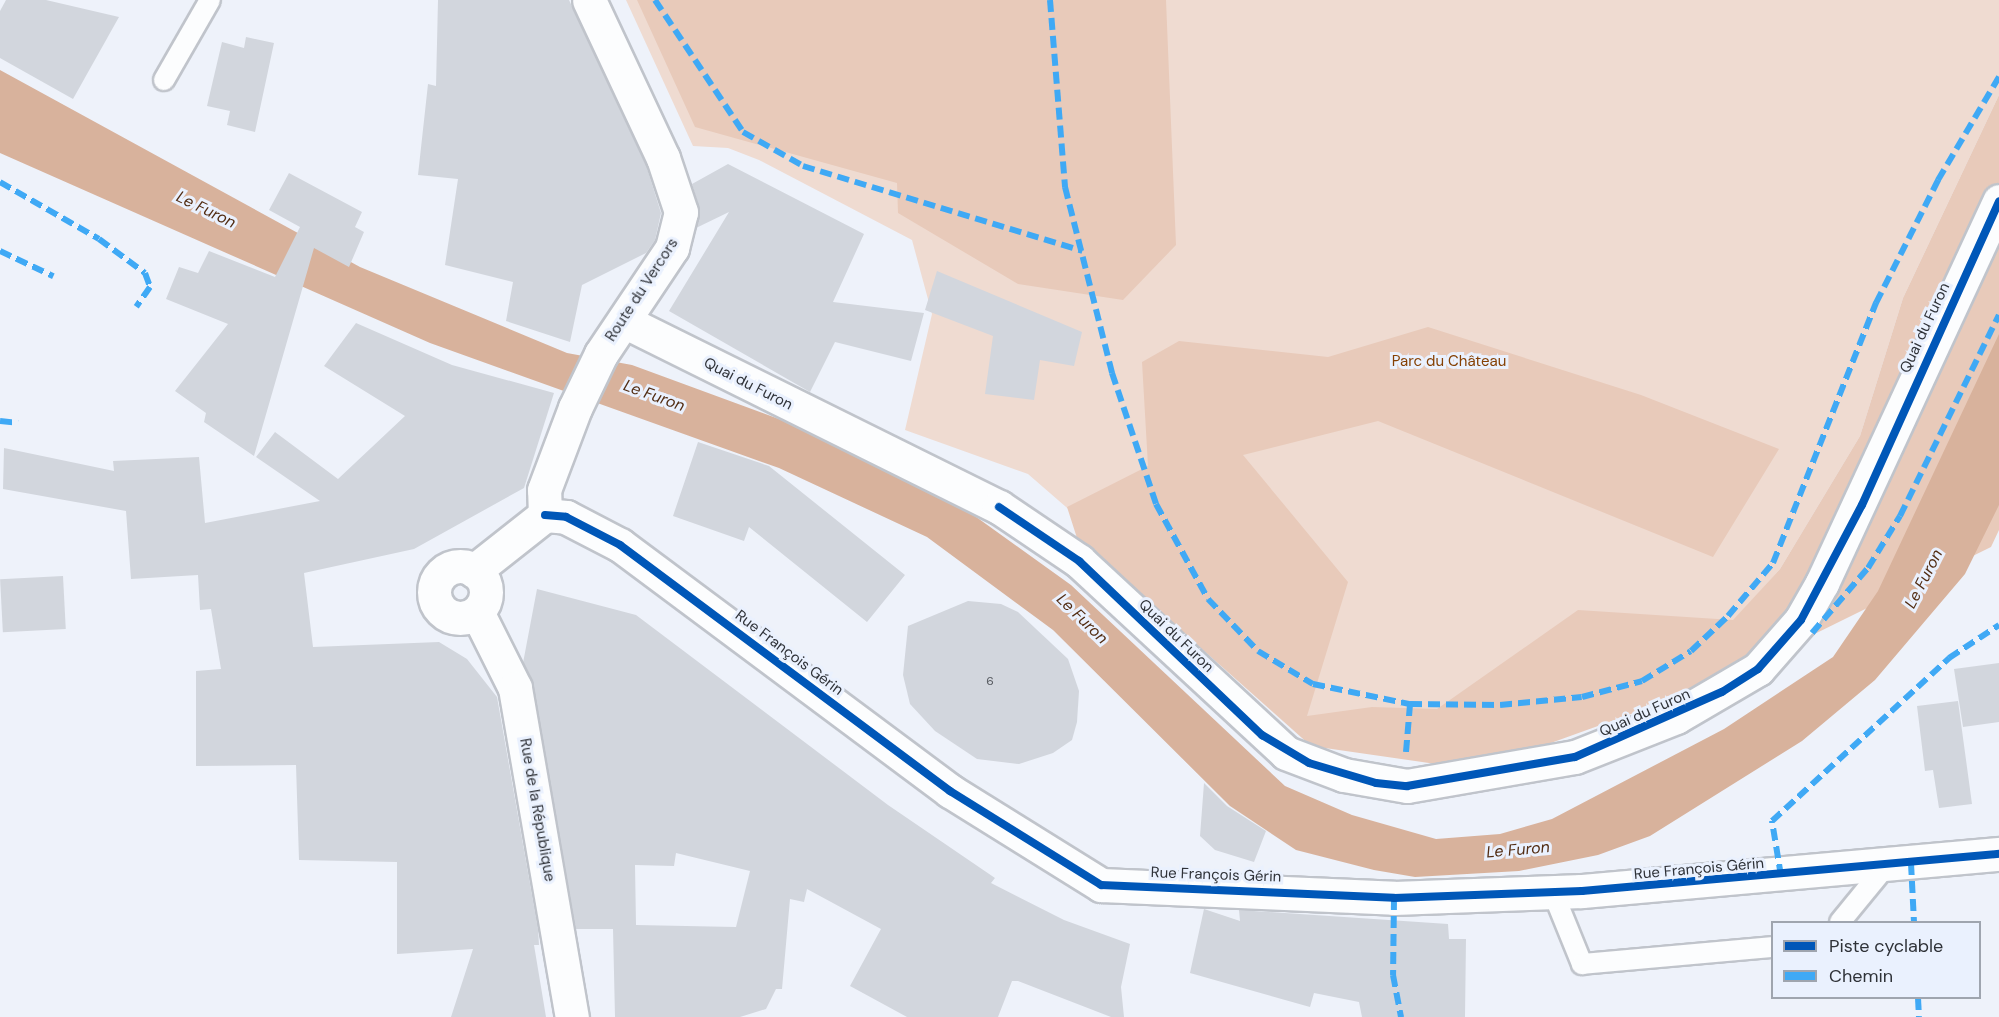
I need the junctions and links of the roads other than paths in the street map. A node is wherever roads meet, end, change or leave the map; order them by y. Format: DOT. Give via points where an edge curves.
graph roads {
  1 [pos="210,0"];
  2 [pos="589,0"];
  3 [pos="164,80"];
  4 [pos="1999,201"];
  5 [pos="624,321"];
  6 [pos="545,514"];
  7 [pos="474,570"];
  8 [pos="477,612"];
  9 [pos="1999,854"];
  10 [pos="1885,867"];
  11 [pos="1552,890"];
  12 [pos="1841,921"];
  13 [pos="1771,947"];
  14 [pos="572,1017"];
  1 -- 3 [label="lane"];
  2 -- 5 [label="street, Route du Vercors" via="663,158 681,212 672,248"];
  4 -- 5 [label="street, Quai du Furon" via="1822,583 1802,620 1758,669 1676,717 1575,757 1407,786 1344,775 1286,753 1079,561 999,507"];
  5 -- 6 [label="street, Route du Vercors" via="601,354 575,408 544,490"];
  6 -- 7 [label="street"];
  6 -- 11 [label="street, Rue François Gérin" via="566,517 620,545 950,791 1101,885 1394,898"];
  7 -- 8 [label="street" via="486,591"];
  7 -- 8 [label="street" via="460,566 445,570 435,583 434,598 448,616 463,618"];
  8 -- 14 [label="street, Rue de la République" via="515,688"];
  9 -- 10 [label="street, Rue François Gérin"];
  10 -- 11 [label="street, Rue François Gérin"];
  10 -- 12 [label="lane"];
  11 -- 13 [label="lane" via="1582,964"];
}
